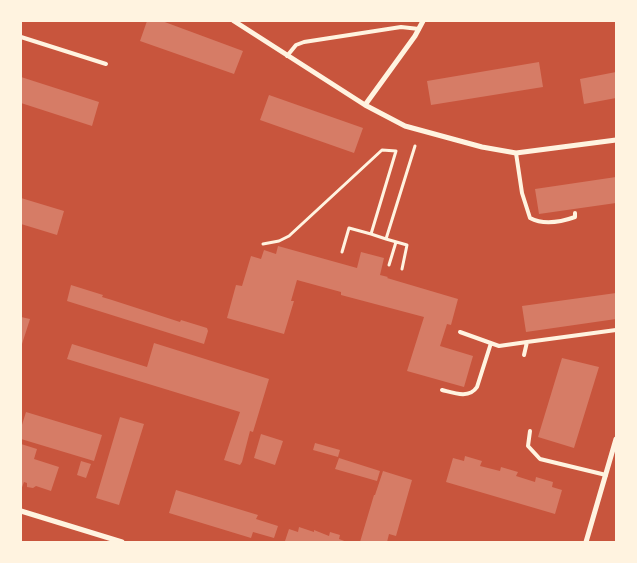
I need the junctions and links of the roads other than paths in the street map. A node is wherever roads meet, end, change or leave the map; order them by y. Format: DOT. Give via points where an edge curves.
graph roads {
  1 [pos="234,21"];
  2 [pos="423,21"];
  3 [pos="419,30"];
  4 [pos="21,37"];
  5 [pos="288,56"];
  6 [pos="106,64"];
  7 [pos="365,105"];
  8 [pos="616,140"];
  9 [pos="516,153"];
  10 [pos="575,213"];
  11 [pos="616,330"];
  12 [pos="460,332"];
  13 [pos="527,342"];
  14 [pos="491,343"];
  15 [pos="524,355"];
  16 [pos="442,390"];
  17 [pos="530,431"];
  18 [pos="616,439"];
  19 [pos="606,475"];
  20 [pos="21,511"];
  21 [pos="122,542"];
  22 [pos="586,542"];
  1 -- 5 [label="street"];
  2 -- 3 [label="street"];
  3 -- 5 [label="lane" via="401,27 304,42 296,45"];
  3 -- 7 [label="street"];
  4 -- 6 [label="lane"];
  5 -- 7 [label="street"];
  7 -- 9 [label="street" via="405,126"];
  8 -- 9 [label="street"];
  9 -- 10 [label="lane" via="522,193 530,218 538,223 567,220 575,217"];
  11 -- 13 [label="lane"];
  12 -- 14 [label="lane"];
  13 -- 14 [label="lane" via="499,346"];
  13 -- 15 [label="lane"];
  14 -- 16 [label="lane" via="474,393 465,395"];
  17 -- 19 [label="lane" via="528,446 540,459"];
  18 -- 19 [label="street"];
  19 -- 22 [label="street"];
  20 -- 21 [label="street"];
}
